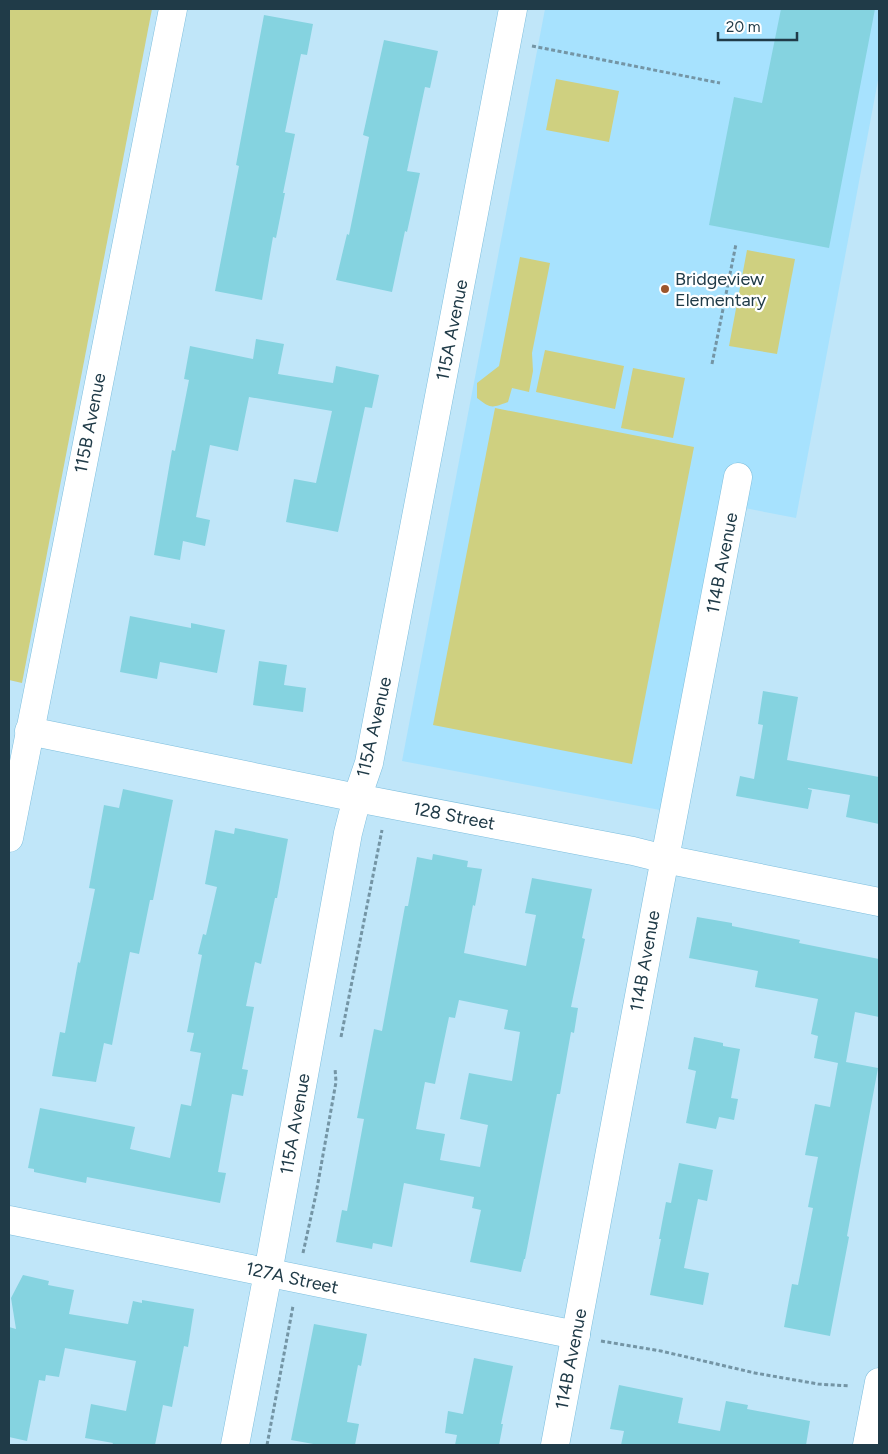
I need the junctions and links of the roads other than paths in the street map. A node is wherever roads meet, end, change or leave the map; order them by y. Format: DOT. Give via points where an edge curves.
graph roads {
  1 [pos="173,9"];
  2 [pos="513,9"];
  3 [pos="738,477"];
  4 [pos="29,730"];
  5 [pos="357,798"];
  6 [pos="9,838"];
  7 [pos="665,859"];
  8 [pos="879,902"];
  9 [pos="9,1220"];
  10 [pos="268,1273"];
  11 [pos="586,1337"];
  12 [pos="867,1384"];
  13 [pos="236,1445"];
  14 [pos="555,1445"];
  15 [pos="867,1445"];
  1 -- 4 [label="street, 115B Avenue"];
  2 -- 5 [label="street, 115A Avenue" via="369,763"];
  3 -- 7 [label="street, 114B Avenue"];
  4 -- 5 [label="street, 128 Street"];
  4 -- 6 [label="street, 115B Avenue"];
  5 -- 7 [label="street, 128 Street"];
  5 -- 10 [label="street, 115A Avenue"];
  7 -- 8 [label="street, 128 Street"];
  7 -- 11 [label="street, 114B Avenue"];
  9 -- 10 [label="street, 127A Street"];
  10 -- 11 [label="street, 127A Street"];
  10 -- 13 [label="street, 115A Avenue"];
  11 -- 14 [label="street, 114B Avenue"];
  12 -- 15 [label="street"];
}
